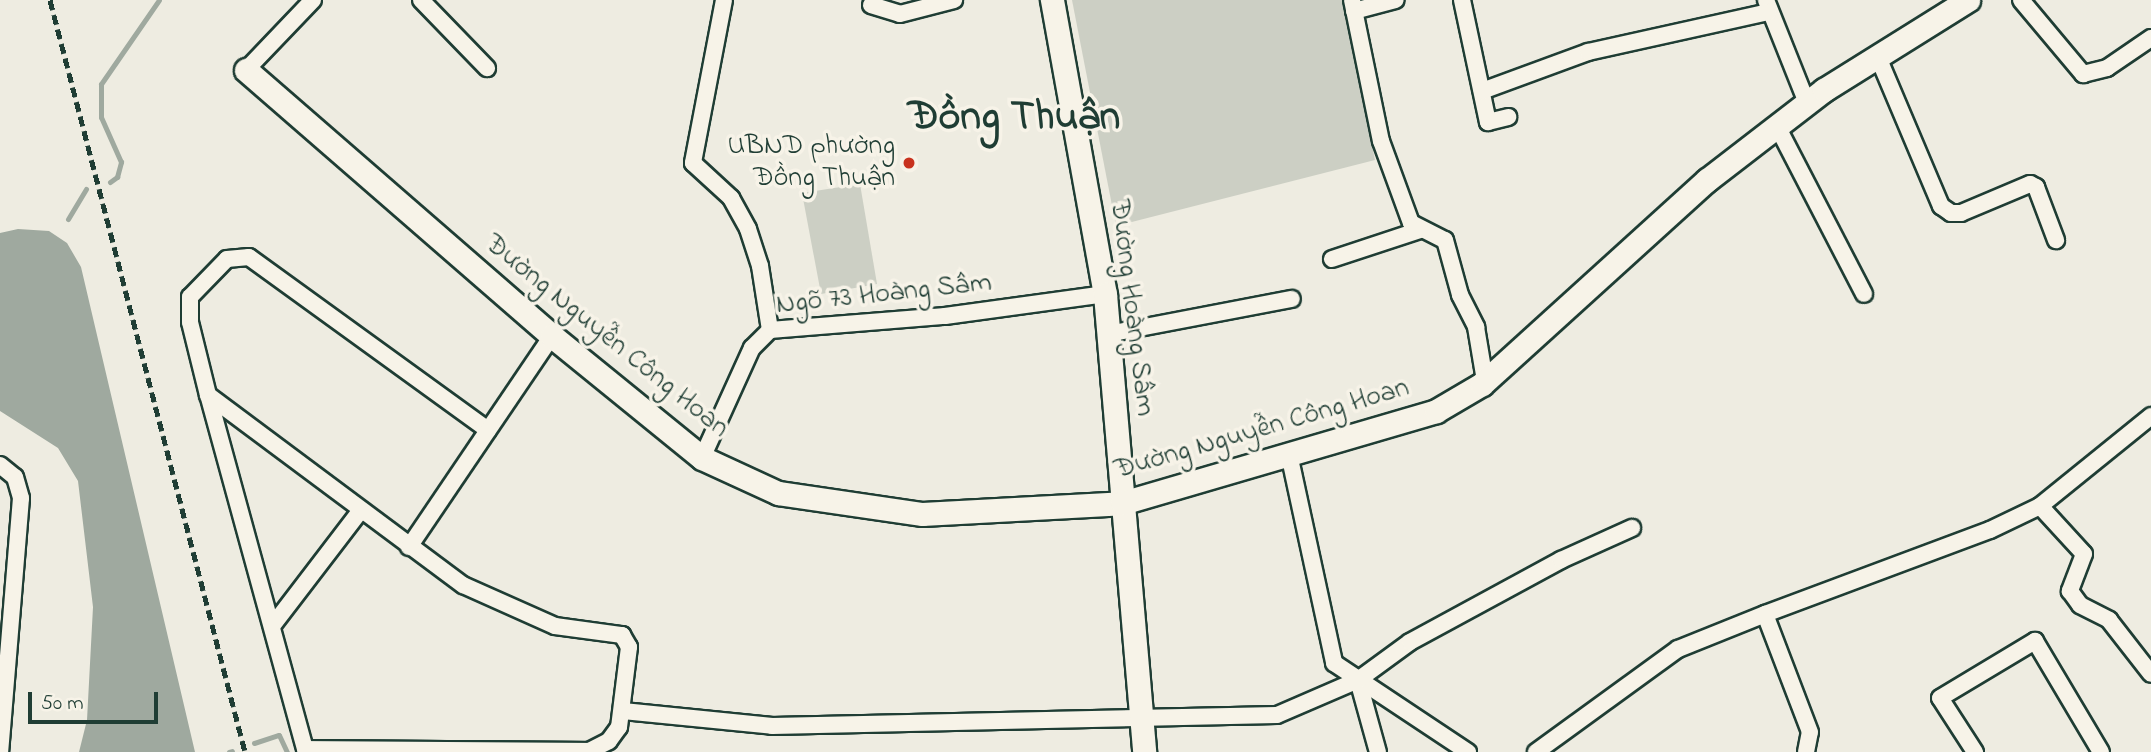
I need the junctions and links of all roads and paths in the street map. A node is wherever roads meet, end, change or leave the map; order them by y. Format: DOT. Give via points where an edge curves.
graph roads {
  1 [pos="313,0"];
  2 [pos="421,0"];
  3 [pos="724,0"];
  4 [pos="954,0"];
  5 [pos="1052,0"];
  6 [pos="1396,0"];
  7 [pos="1462,0"];
  8 [pos="1968,0"];
  9 [pos="2021,0"];
  10 [pos="871,5"];
  11 [pos="1353,5"];
  12 [pos="1767,6"];
  13 [pos="2151,38"];
  14 [pos="1878,57"];
  15 [pos="487,68"];
  16 [pos="246,70"];
  17 [pos="1482,91"];
  18 [pos="1807,103"];
  19 [pos="1508,117"];
  20 [pos="1777,126"];
  21 [pos="1420,230"];
  22 [pos="2056,240"];
  23 [pos="1332,259"];
  24 [pos="1105,294"];
  25 [pos="1864,294"];
  26 [pos="1292,299"];
  27 [pos="770,330"];
  28 [pos="1108,334"];
  29 [pos="552,336"];
  30 [pos="1485,381"];
  31 [pos="208,395"];
  32 [pos="2151,416"];
  33 [pos="488,430"];
  34 [pos="1289,454"];
  35 [pos="702,458"];
  36 [pos="0,465"];
  37 [pos="1122,503"];
  38 [pos="2040,506"];
  39 [pos="361,510"];
  40 [pos="1632,528"];
  41 [pos="409,547"];
  42 [pos="6,613"];
  43 [pos="1765,614"];
  44 [pos="273,625"];
  45 [pos="2151,674"];
  46 [pos="1358,680"];
  47 [pos="623,712"];
  48 [pos="1141,717"];
  49 [pos="1,752"];
  50 [pos="1144,752"];
  51 [pos="1378,752"];
  52 [pos="1468,752"];
  53 [pos="1536,752"];
  54 [pos="1806,752"];
  55 [pos="1975,752"];
  56 [pos="2101,752"];
  1 -- 16 [label="street"];
  2 -- 15 [label="street"];
  3 -- 27 [label="street" via="693,163 731,198 748,229 760,266"];
  4 -- 10 [label="street" via="891,15"];
  5 -- 24 [label="main road, Đường Hoàng Sâm"];
  6 -- 11 [label="street"];
  7 -- 17 [label="street"];
  8 -- 14 [label="main road, Đường Nguyễn Công Hoan"];
  9 -- 13 [label="street" via="2083,74 2108,68"];
  11 -- 21 [label="street" via="1381,141 1411,223"];
  12 -- 17 [label="street" via="1588,52"];
  12 -- 18 [label="street"];
  14 -- 18 [label="main road, Đường Nguyễn Công Hoan"];
  14 -- 22 [label="street" via="1941,206 1961,213 2030,184 2036,187"];
  16 -- 29 [label="main road, Đường Nguyễn Công Hoan"];
  17 -- 19 [label="street" via="1488,122"];
  18 -- 20 [label="main road, Đường Nguyễn Công Hoan"];
  20 -- 25 [label="street"];
  20 -- 30 [label="main road, Đường Nguyễn Công Hoan" via="1707,180"];
  21 -- 23 [label="street"];
  21 -- 30 [label="street" via="1435,232 1445,240 1455,281 1476,327"];
  24 -- 27 [label="street, Ngõ 73 Hoàng Sâm" via="945,316"];
  24 -- 28 [label="main road, Đường Hoàng Sâm"];
  26 -- 28 [label="street"];
  27 -- 35 [label="street, Ngõ 73 Hoàng Sâm" via="752,348"];
  28 -- 37 [label="main road, Đường Hoàng Sâm"];
  29 -- 33 [label="street"];
  29 -- 35 [label="main road, Đường Nguyễn Công Hoan"];
  30 -- 34 [label="main road, Đường Nguyễn Công Hoan" via="1436,411"];
  31 -- 33 [label="street" via="190,322 190,297 228,259 249,257"];
  31 -- 39 [label="street"];
  31 -- 44 [label="street"];
  32 -- 38 [label="street"];
  33 -- 41 [label="street"];
  34 -- 37 [label="main road, Đường Nguyễn Công Hoan"];
  34 -- 46 [label="street" via="1332,656 1339,669"];
  35 -- 37 [label="main road, Đường Nguyễn Công Hoan" via="778,493 871,509 922,514"];
  36 -- 42 [label="street" via="15,477 21,498"];
  37 -- 48 [label="main road, Đường Hoàng Sâm"];
  38 -- 43 [label="street" via="1990,530"];
  38 -- 45 [label="street" via="2084,554 2070,591 2080,605 2109,620"];
  39 -- 41 [label="street"];
  39 -- 44 [label="street"];
  40 -- 46 [label="street" via="1561,560 1410,642"];
  41 -- 47 [label="street" via="503,606 555,626 622,635 629,647"];
  42 -- 49 [label="street"];
  43 -- 53 [label="street" via="1678,649"];
  43 -- 54 [label="street" via="1810,732"];
  44 -- 47 [label="street" via="305,749 589,751 609,741"];
  46 -- 48 [label="street" via="1278,715"];
  46 -- 51 [label="street"];
  46 -- 52 [label="street"];
  47 -- 48 [label="street" via="772,726"];
  48 -- 50 [label="main road, Đường Hoàng Sâm"];
  55 -- 56 [label="street" via="1940,698 2035,641"];
}
